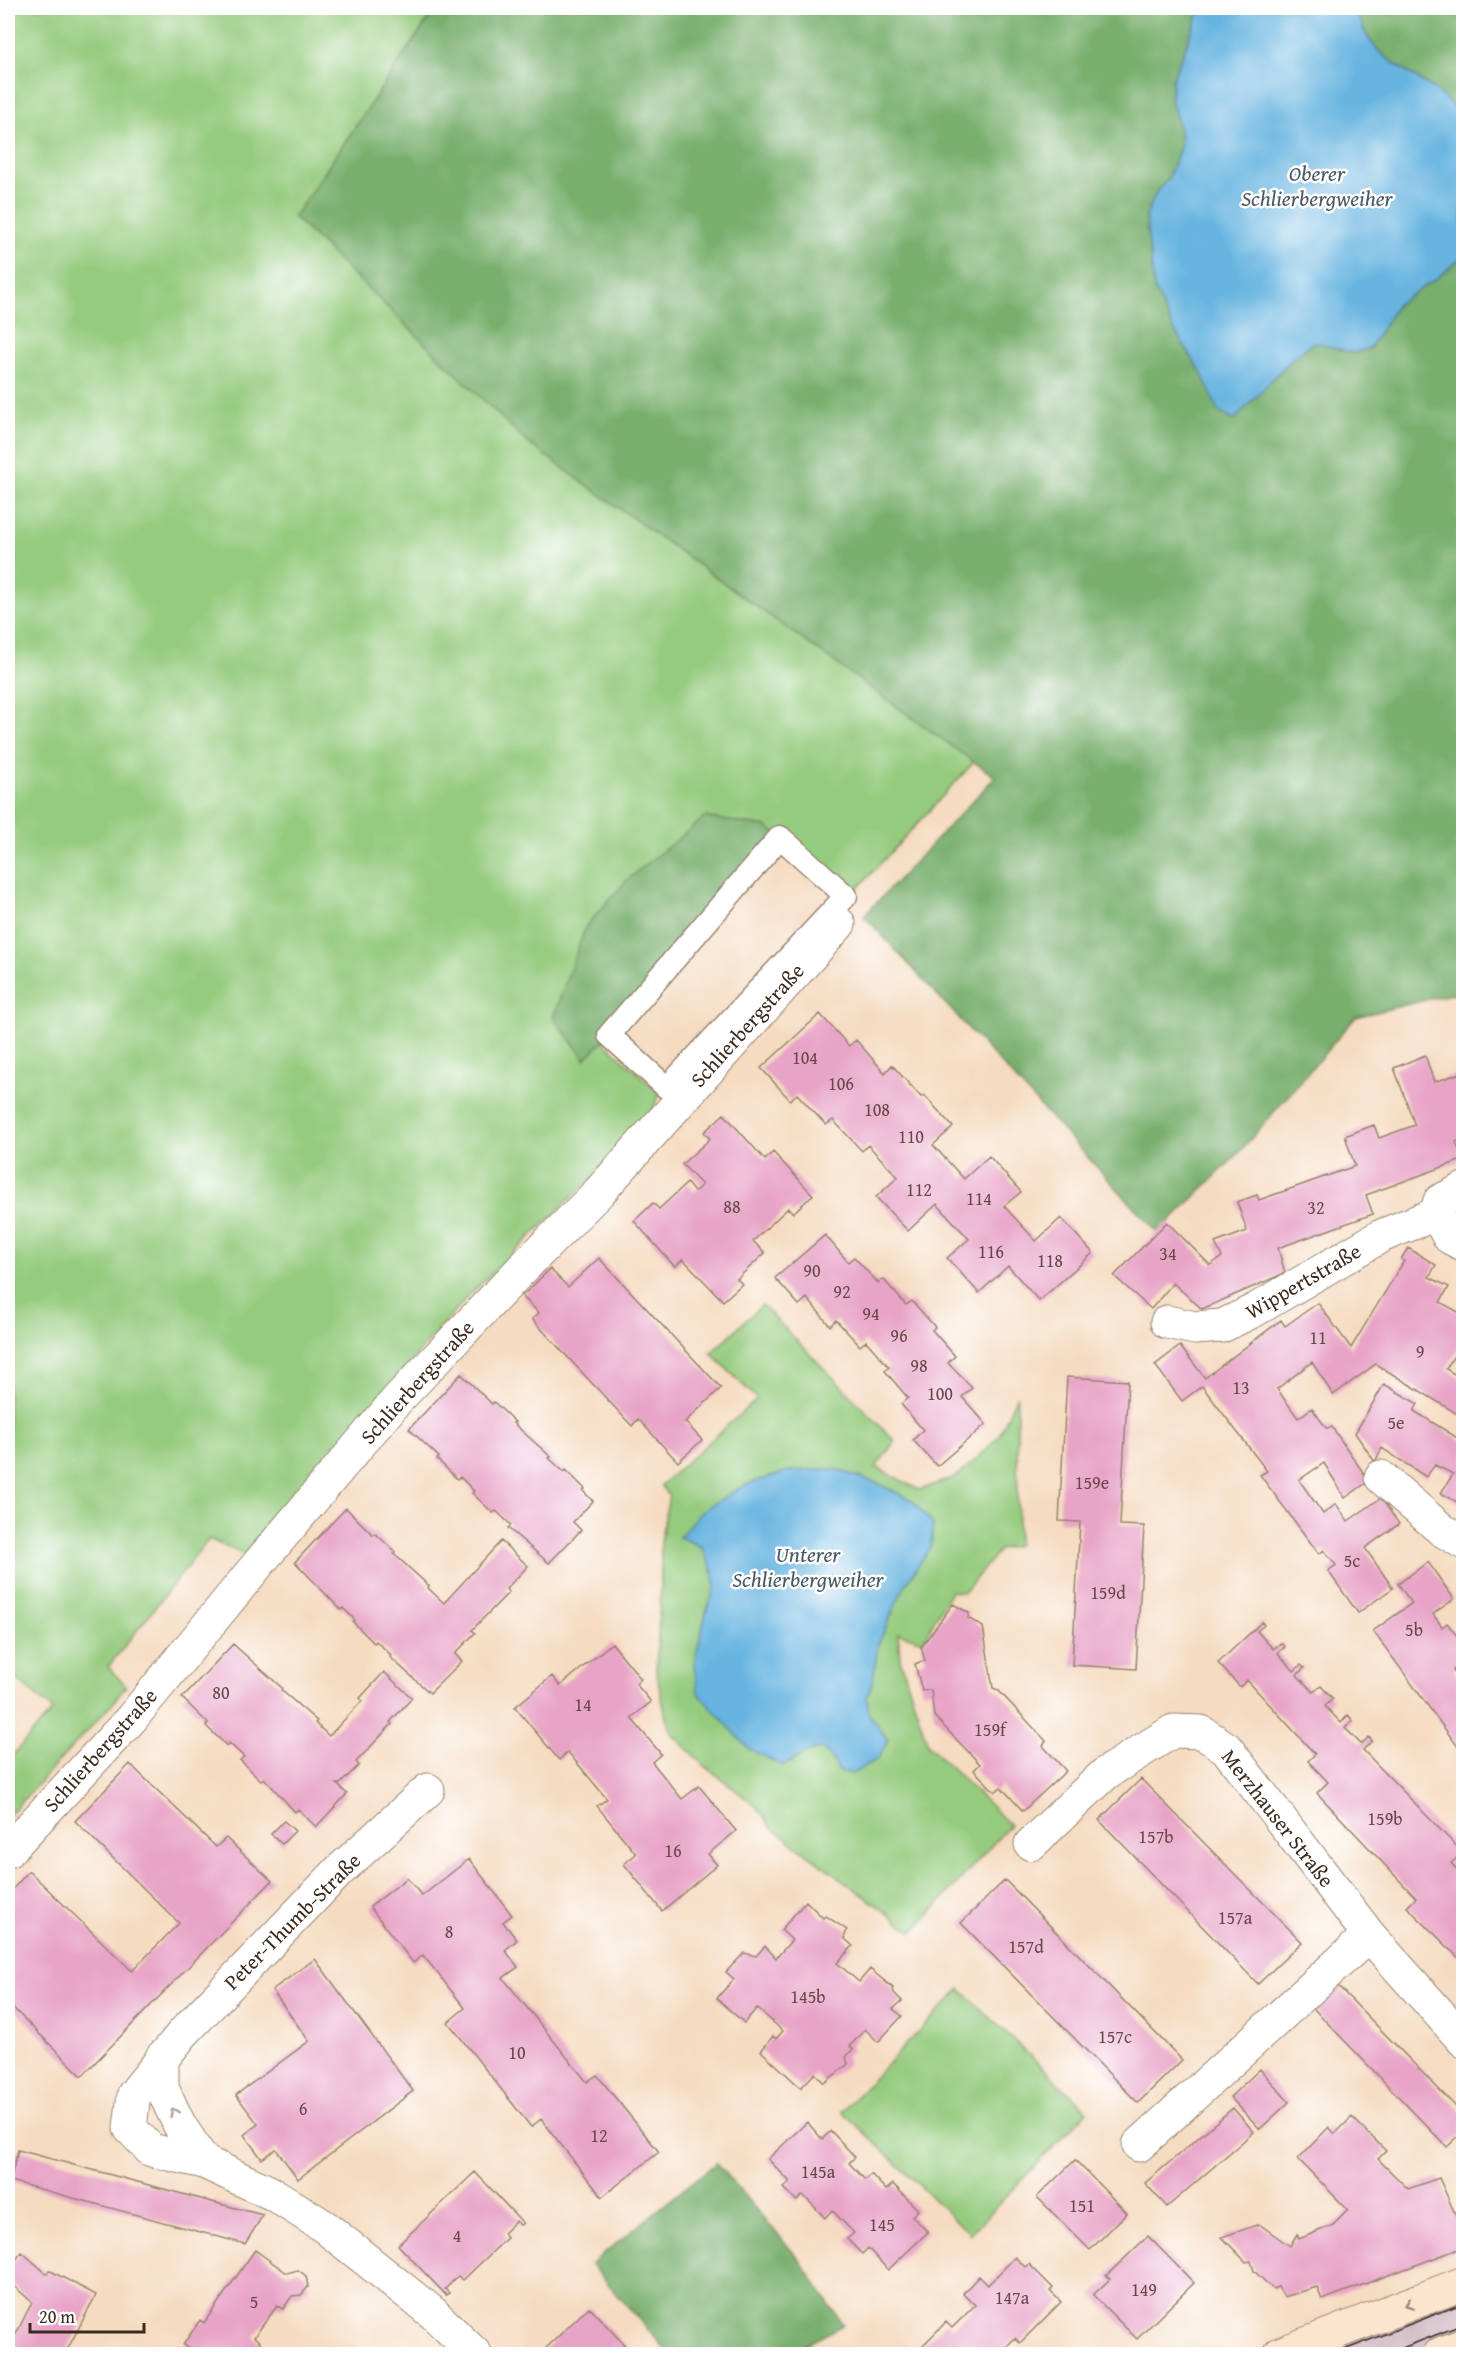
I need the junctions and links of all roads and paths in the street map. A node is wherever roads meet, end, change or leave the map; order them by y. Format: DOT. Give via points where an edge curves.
graph roads {
  1 [pos="834,920"];
  2 [pos="1464,1189"];
  3 [pos="1436,1214"];
  4 [pos="1464,1245"];
  5 [pos="1167,1322"];
  6 [pos="1381,1477"];
  7 [pos="1464,1543"];
  8 [pos="428,1790"];
  9 [pos="1031,1844"];
  10 [pos="8,1851"];
  11 [pos="1369,1935"];
  12 [pos="1464,2041"];
  13 [pos="162,2057"];
  14 [pos="1139,2145"];
  15 [pos="204,2162"];
  16 [pos="1464,2283"];
  17 [pos="1464,2345"];
  18 [pos="475,2355"];
  19 [pos="1280,2355"];
  20 [pos="1440,2355"];
  1 -- 1 [label="lane" via="667,1088 609,1035 780,837 846,896"];
  1 -- 10 [label="street, Schlierbergstraße" via="599,1192 397,1400 131,1719"];
  2 -- 3 [label="street, Wippertstraße" via="1440,1201"];
  3 -- 4 [label="street" via="1449,1237"];
  3 -- 5 [label="street, Wippertstraße" via="1381,1236 1222,1326 1195,1328"];
  6 -- 7 [label="street" via="1442,1530"];
  8 -- 13 [label="street, Peter-Thumb-Straße" via="340,1870"];
  9 -- 11 [label="street, Merzhauser Straße" via="1106,1773 1173,1731 1202,1732 1226,1748"];
  11 -- 12 [label="street, Merzhauser Straße"];
  11 -- 14 [label="street"];
  15 -- 13 [label="street, one-way" via="180,2126 162,2088"];
  13 -- 15 [label="street, Peter-Thumb-Straße" via="134,2094 130,2128 151,2150"];
  15 -- 18 [label="street, Peter-Thumb-Straße" via="273,2193 325,2227 433,2313"];
  16 -- 19 [label="main road, one-way"];
  17 -- 20 [label="main road"];
}
